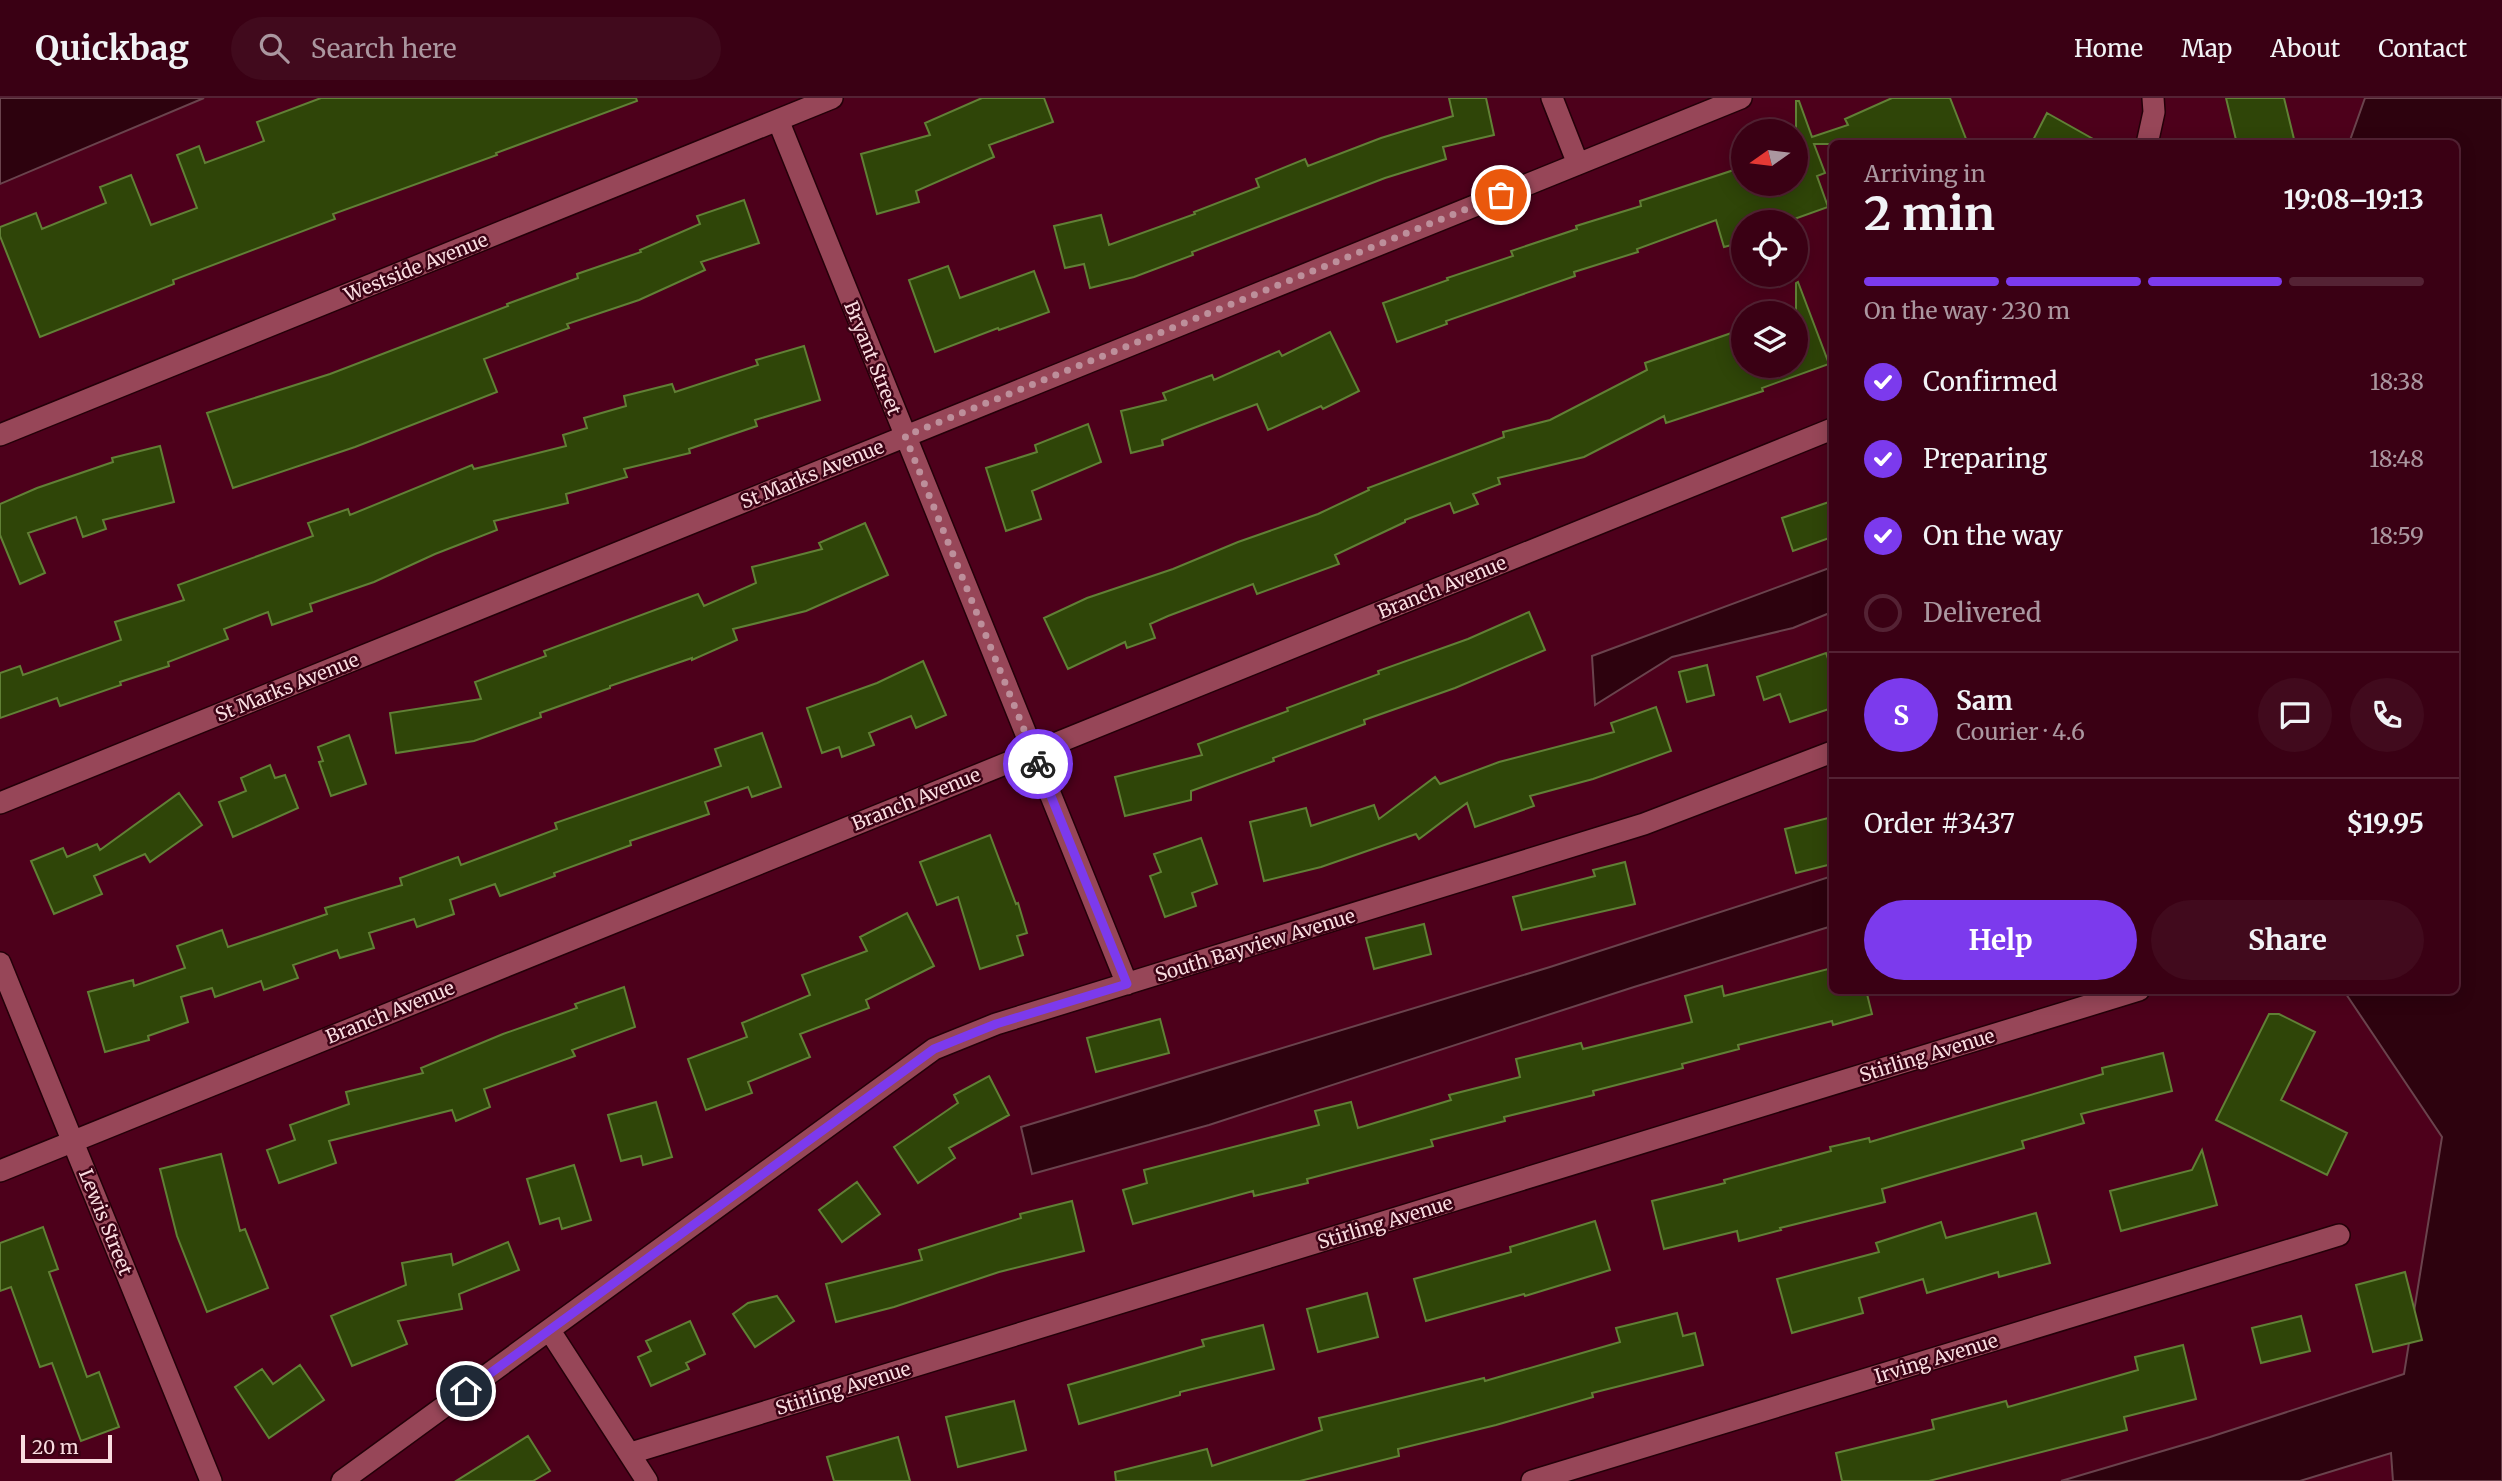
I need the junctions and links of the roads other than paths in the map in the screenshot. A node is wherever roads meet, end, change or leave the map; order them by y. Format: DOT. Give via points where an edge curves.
graph roads {
  1 [pos="832,98"];
  2 [pos="1552,98"];
  3 [pos="1741,98"];
  4 [pos="2153,98"];
  5 [pos="778,120"];
  6 [pos="2148,140"];
  7 [pos="1578,164"];
  8 [pos="1829,430"];
  9 [pos="0,435"];
  10 [pos="905,436"];
  11 [pos="1033,752"];
  12 [pos="1829,753"];
  13 [pos="0,803"];
  14 [pos="0,962"];
  15 [pos="1127,984"];
  16 [pos="2126,994"];
  17 [pos="73,1141"];
  18 [pos="0,1171"];
  19 [pos="2339,1234"];
  20 [pos="550,1331"];
  21 [pos="631,1453"];
  22 [pos="211,1481"];
  23 [pos="342,1481"];
  24 [pos="647,1481"];
  25 [pos="1532,1481"];
  1 -- 5 [label="street, Westside Avenue"];
  2 -- 7 [label="street"];
  3 -- 7 [label="street, St Marks Avenue"];
  4 -- 6 [label="street"];
  5 -- 9 [label="street, Westside Avenue"];
  5 -- 10 [label="street, Bryant Street"];
  7 -- 10 [label="street, St Marks Avenue"];
  8 -- 11 [label="street, Branch Avenue"];
  10 -- 11 [label="street, Bryant Street"];
  10 -- 13 [label="street, St Marks Avenue"];
  11 -- 15 [label="street, Bryant Street"];
  11 -- 17 [label="street, Branch Avenue"];
  12 -- 15 [label="street, South Bayview Avenue" via="1644,824"];
  14 -- 17 [label="street, Lewis Street"];
  15 -- 20 [label="street, South Bayview Avenue" via="996,1024 934,1049"];
  16 -- 21 [label="street, Stirling Avenue"];
  17 -- 18 [label="street, Branch Avenue"];
  17 -- 22 [label="street, Lewis Street"];
  19 -- 25 [label="street, Irving Avenue"];
  20 -- 21 [label="street"];
  20 -- 23 [label="street, South Bayview Avenue"];
  21 -- 24 [label="street"];
}
